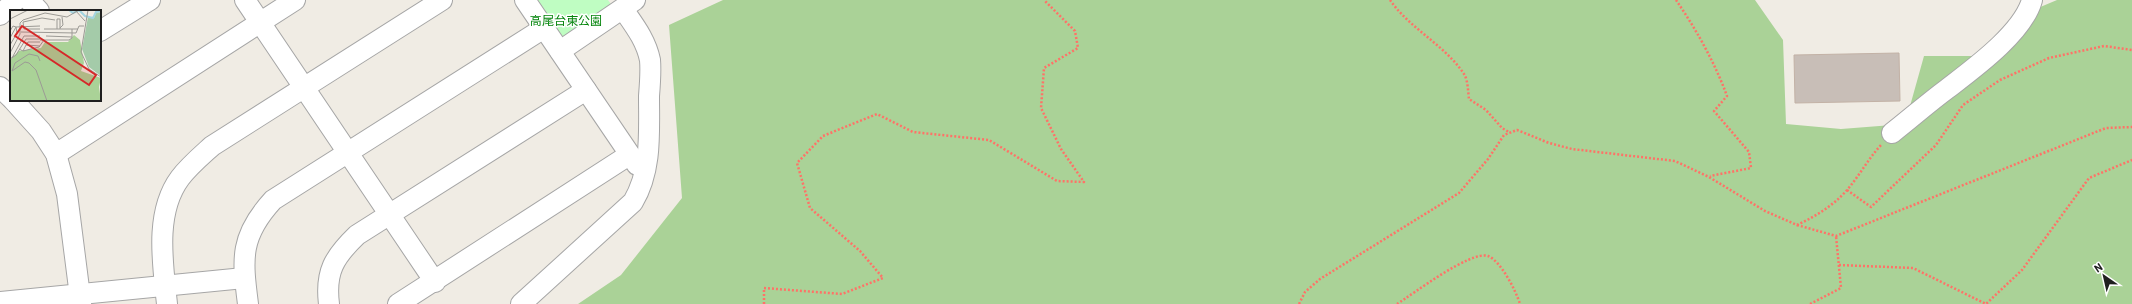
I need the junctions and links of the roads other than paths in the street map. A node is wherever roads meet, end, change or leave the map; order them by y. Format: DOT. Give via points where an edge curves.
graph roads {
  1 [pos="16,0"];
  2 [pos="29,0"];
  3 [pos="150,0"];
  4 [pos="244,0"];
  5 [pos="295,0"];
  6 [pos="442,0"];
  7 [pos="524,0"];
  8 [pos="2032,0"];
  9 [pos="629,4"];
  10 [pos="38,10"];
  11 [pos="0,15"];
  12 [pos="260,23"];
  13 [pos="544,28"];
  14 [pos="101,30"];
  15 [pos="560,51"];
  16 [pos="0,87"];
  17 [pos="305,87"];
  18 [pos="586,90"];
  19 [pos="10,97"];
  20 [pos="14,101"];
  21 [pos="1892,133"];
  22 [pos="348,152"];
  23 [pos="56,154"];
  24 [pos="629,155"];
  25 [pos="646,175"];
  26 [pos="391,214"];
  27 [pos="244,278"];
  28 [pos="435,282"];
  29 [pos="166,296"];
  30 [pos="80,299"];
  31 [pos="0,302"];
  32 [pos="248,304"];
  33 [pos="329,304"];
  34 [pos="398,304"];
  35 [pos="521,304"];
  1 -- 11 [label="street"];
  2 -- 10 [label="street"];
  3 -- 14 [label="street"];
  4 -- 12 [label="street"];
  5 -- 12 [label="street"];
  6 -- 17 [label="street"];
  7 -- 13 [label="street"];
  8 -- 21 [label="street" via="2023,19 1977,67"];
  9 -- 15 [label="street"];
  9 -- 25 [label="street" via="650,60 649,150"];
  12 -- 17 [label="street"];
  12 -- 23 [label="street"];
  13 -- 15 [label="street"];
  13 -- 22 [label="street"];
  15 -- 18 [label="street"];
  16 -- 19 [label="street"];
  17 -- 22 [label="street"];
  17 -- 29 [label="street" via="212,146 179,180 171,194 162,236"];
  18 -- 24 [label="street"];
  18 -- 26 [label="street"];
  20 -- 23 [label="street" via="41,130"];
  22 -- 26 [label="street"];
  22 -- 27 [label="street" via="273,200 258,216 250,231 244,252"];
  23 -- 30 [label="street" via="67,194"];
  24 -- 25 [label="street"];
  24 -- 28 [label="street"];
  25 -- 35 [label="street" via="633,202"];
  26 -- 28 [label="street"];
  26 -- 33 [label="street" via="357,235 343,248 328,278"];
  27 -- 29 [label="street"];
  27 -- 32 [label="street"];
  28 -- 34 [label="street"];
  29 -- 30 [label="street"];
  30 -- 31 [label="street"];
}
